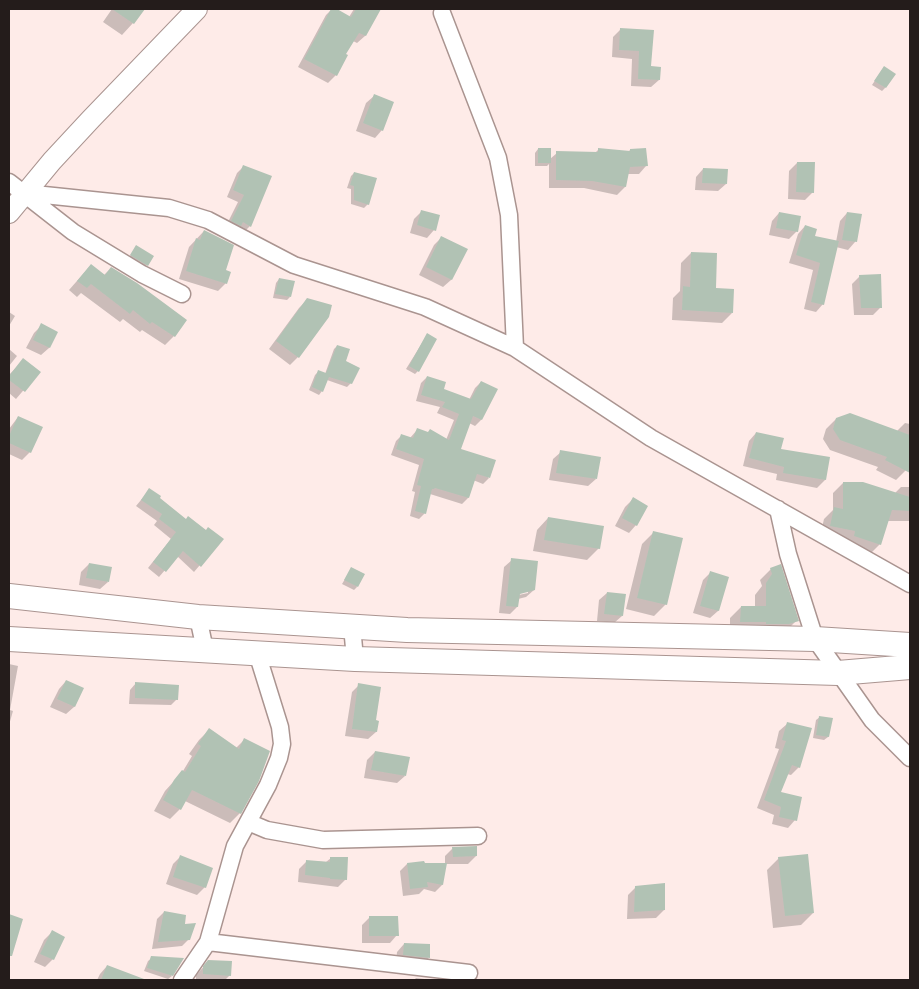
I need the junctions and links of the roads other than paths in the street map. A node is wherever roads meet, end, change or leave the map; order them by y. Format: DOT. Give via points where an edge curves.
graph roads {
  1 [pos="197,9"];
  2 [pos="442,10"];
  3 [pos="17,187"];
  4 [pos="9,213"];
  5 [pos="182,294"];
  6 [pos="516,348"];
  7 [pos="778,509"];
  8 [pos="910,584"];
  9 [pos="9,596"];
  10 [pos="198,617"];
  11 [pos="352,626"];
  12 [pos="9,639"];
  13 [pos="815,639"];
  14 [pos="910,645"];
  15 [pos="205,650"];
  16 [pos="257,653"];
  17 [pos="355,660"];
  18 [pos="910,667"];
  19 [pos="838,673"];
  20 [pos="910,758"];
  21 [pos="248,822"];
  22 [pos="478,836"];
  23 [pos="208,942"];
  24 [pos="470,973"];
  25 [pos="182,980"];
  1 -- 3 [label="street" via="91,119"];
  2 -- 6 [label="street" via="498,158 509,215"];
  3 -- 4 [label="street"];
  3 -- 5 [label="street" via="73,232"];
  3 -- 6 [label="street" via="168,208 208,220 294,266 425,307"];
  6 -- 7 [label="street" via="651,438"];
  7 -- 8 [label="street"];
  7 -- 13 [label="street" via="788,554"];
  9 -- 10 [label="main road"];
  10 -- 11 [label="main road"];
  10 -- 15 [label="street"];
  11 -- 13 [label="main road"];
  11 -- 17 [label="street"];
  12 -- 15 [label="main road"];
  13 -- 14 [label="main road"];
  13 -- 19 [label="street"];
  15 -- 16 [label="main road"];
  16 -- 17 [label="main road"];
  16 -- 21 [label="street" via="280,727 282,744 268,784"];
  17 -- 19 [label="main road"];
  18 -- 19 [label="main road"];
  19 -- 20 [label="street" via="872,720"];
  21 -- 22 [label="street" via="267,830 323,840"];
  21 -- 23 [label="street" via="235,846"];
  23 -- 24 [label="street"];
  23 -- 25 [label="street"];
}
